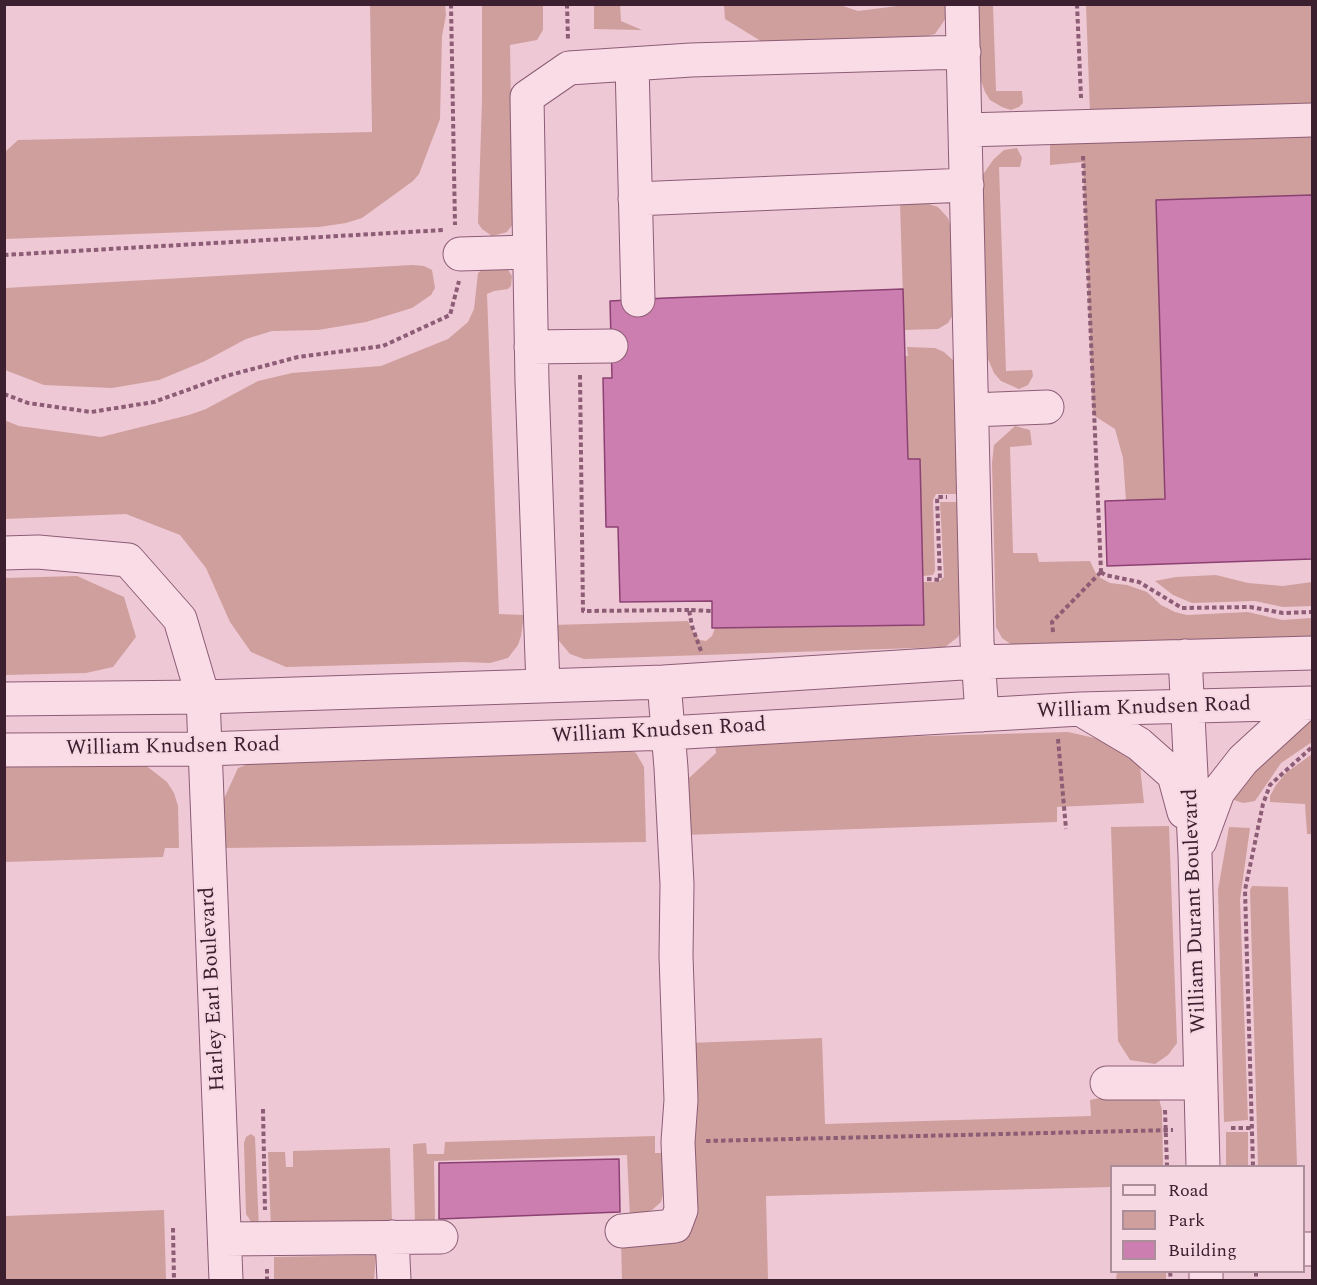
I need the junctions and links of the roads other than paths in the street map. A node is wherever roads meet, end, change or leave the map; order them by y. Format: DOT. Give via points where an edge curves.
graph roads {
  1 [pos="962,4"];
  2 [pos="964,52"];
  3 [pos="632,64"];
  4 [pos="1312,120"];
  5 [pos="966,130"];
  6 [pos="967,185"];
  7 [pos="635,199"];
  8 [pos="458,241"];
  9 [pos="529,252"];
  10 [pos="638,300"];
  11 [pos="611,346"];
  12 [pos="531,347"];
  13 [pos="1047,407"];
  14 [pos="972,410"];
  15 [pos="4,553"];
  16 [pos="1312,653"];
  17 [pos="1185,656"];
  18 [pos="978,662"];
  19 [pos="664,682"];
  20 [pos="543,686"];
  21 [pos="203,697"];
  22 [pos="4,699"];
  23 [pos="1308,704"];
  24 [pos="1189,707"];
  25 [pos="1080,709"];
  26 [pos="982,715"];
  27 [pos="668,733"];
  28 [pos="204,749"];
  29 [pos="4,750"];
  30 [pos="1195,854"];
  31 [pos="1107,1083"];
  32 [pos="1200,1083"];
  33 [pos="1203,1165"];
  34 [pos="621,1231"];
  35 [pos="441,1237"];
  36 [pos="392,1238"];
  37 [pos="225,1239"];
  38 [pos="226,1281"];
  39 [pos="394,1281"];
  1 -- 2 [label="lane"];
  2 -- 3 [label="lane"];
  2 -- 5 [label="lane"];
  3 -- 7 [label="lane"];
  3 -- 9 [label="lane" via="569,68 527,97"];
  4 -- 5 [label="lane"];
  5 -- 6 [label="lane"];
  6 -- 7 [label="lane"];
  6 -- 14 [label="lane"];
  7 -- 10 [label="lane"];
  8 -- 9 [label="lane"];
  9 -- 12 [label="lane"];
  11 -- 12 [label="lane"];
  12 -- 20 [label="lane"];
  13 -- 14 [label="lane"];
  14 -- 18 [label="lane"];
  15 -- 21 [label="lane, Harley Earl Boulevard" via="128,560 180,619"];
  16 -- 17 [label="lane"];
  17 -- 18 [label="lane"];
  17 -- 24 [label="lane, William Durant Boulevard"];
  18 -- 19 [label="lane"];
  18 -- 26 [label="lane"];
  19 -- 20 [label="lane"];
  19 -- 27 [label="lane"];
  20 -- 21 [label="lane"];
  21 -- 22 [label="lane"];
  21 -- 28 [label="lane, Harley Earl Boulevard"];
  23 -- 24 [label="lane, William Knudsen Road"];
  23 -- 30 [label="lane" via="1243,760 1224,784"];
  24 -- 25 [label="lane, William Knudsen Road"];
  24 -- 30 [label="lane, William Durant Boulevard"];
  25 -- 26 [label="lane, William Knudsen Road"];
  25 -- 30 [label="lane" via="1139,744 1174,775"];
  26 -- 27 [label="lane, William Knudsen Road"];
  27 -- 28 [label="lane, William Knudsen Road"];
  27 -- 34 [label="lane" via="676,884 681,1210 675,1226"];
  28 -- 29 [label="lane, William Knudsen Road"];
  28 -- 37 [label="lane, Harley Earl Boulevard"];
  30 -- 32 [label="lane, William Durant Boulevard"];
  31 -- 32 [label="lane"];
  32 -- 33 [label="lane, William Durant Boulevard"];
  35 -- 36 [label="lane"];
  36 -- 37 [label="lane"];
  36 -- 39 [label="lane"];
  37 -- 38 [label="lane, Harley Earl Boulevard"];
}
